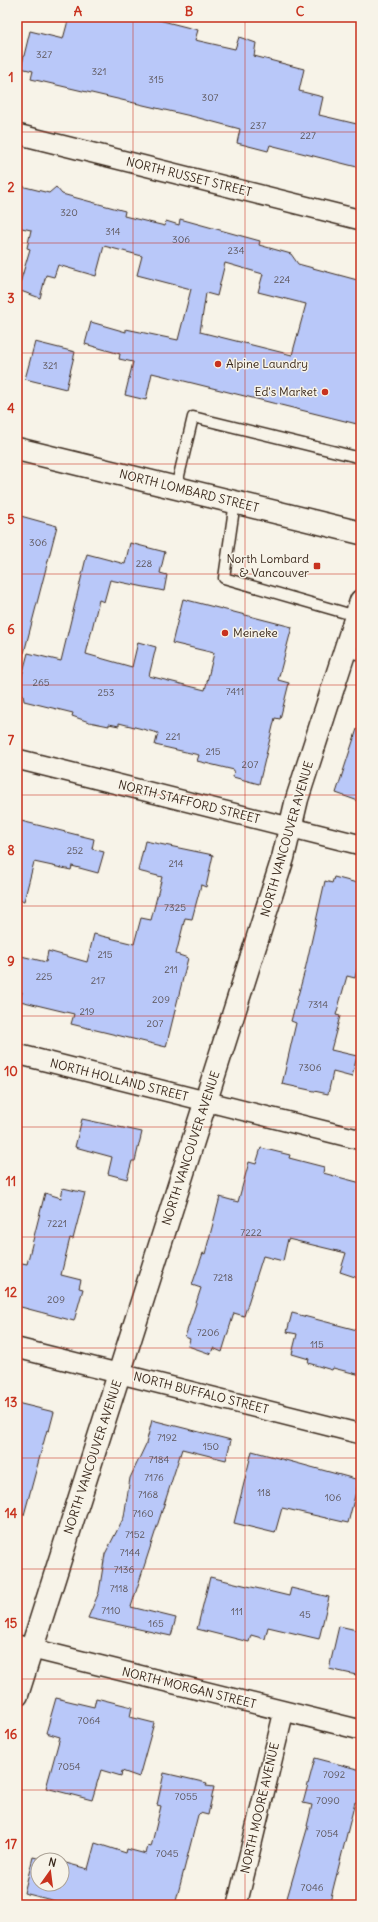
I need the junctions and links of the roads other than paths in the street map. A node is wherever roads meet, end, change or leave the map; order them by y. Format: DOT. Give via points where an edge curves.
graph roads {
  1 [pos="17,134"];
  2 [pos="361,220"];
  3 [pos="17,449"];
  4 [pos="361,458"];
  5 [pos="176,488"];
  6 [pos="235,502"];
  7 [pos="361,533"];
  8 [pos="359,609"];
  9 [pos="353,653"];
  10 [pos="17,759"];
  11 [pos="290,827"];
  12 [pos="361,845"];
  13 [pos="17,1054"];
  14 [pos="206,1101"];
  15 [pos="361,1140"];
  16 [pos="17,1348"];
  17 [pos="120,1373"];
  18 [pos="361,1434"];
  19 [pos="24,1647"];
  20 [pos="17,1695"];
  21 [pos="284,1711"];
  22 [pos="361,1730"];
  23 [pos="237,1905"];
  1 -- 2 [label="street, NORTH RUSSET STREET"];
  3 -- 5 [label="street, NORTH LOMBARD STREET"];
  4 -- 5 [label="lane" via="193,418"];
  5 -- 6 [label="street, NORTH LOMBARD STREET"];
  6 -- 7 [label="street, NORTH LOMBARD STREET"];
  6 -- 8 [label="lane" via="224,578"];
  8 -- 9 [label="street, NORTH VANCOUVER AVENUE"];
  9 -- 11 [label="street, NORTH VANCOUVER AVENUE" via="297,799"];
  10 -- 11 [label="street, NORTH STAFFORD STREET"];
  11 -- 12 [label="street, NORTH STAFFORD STREET"];
  11 -- 14 [label="street, NORTH VANCOUVER AVENUE" via="283,858"];
  13 -- 14 [label="street, NORTH HOLLAND STREET"];
  14 -- 15 [label="street, NORTH HOLLAND STREET"];
  14 -- 17 [label="street, NORTH VANCOUVER AVENUE"];
  16 -- 17 [label="street, NORTH BUFFALO STREET"];
  17 -- 18 [label="street, NORTH BUFFALO STREET"];
  17 -- 19 [label="street, NORTH VANCOUVER AVENUE"];
  19 -- 20 [label="street, NORTH VANCOUVER AVENUE"];
  19 -- 21 [label="street, NORTH MORGAN STREET"];
  21 -- 22 [label="street, NORTH MORGAN STREET"];
  21 -- 23 [label="street, NORTH MOORE AVENUE"];
}
